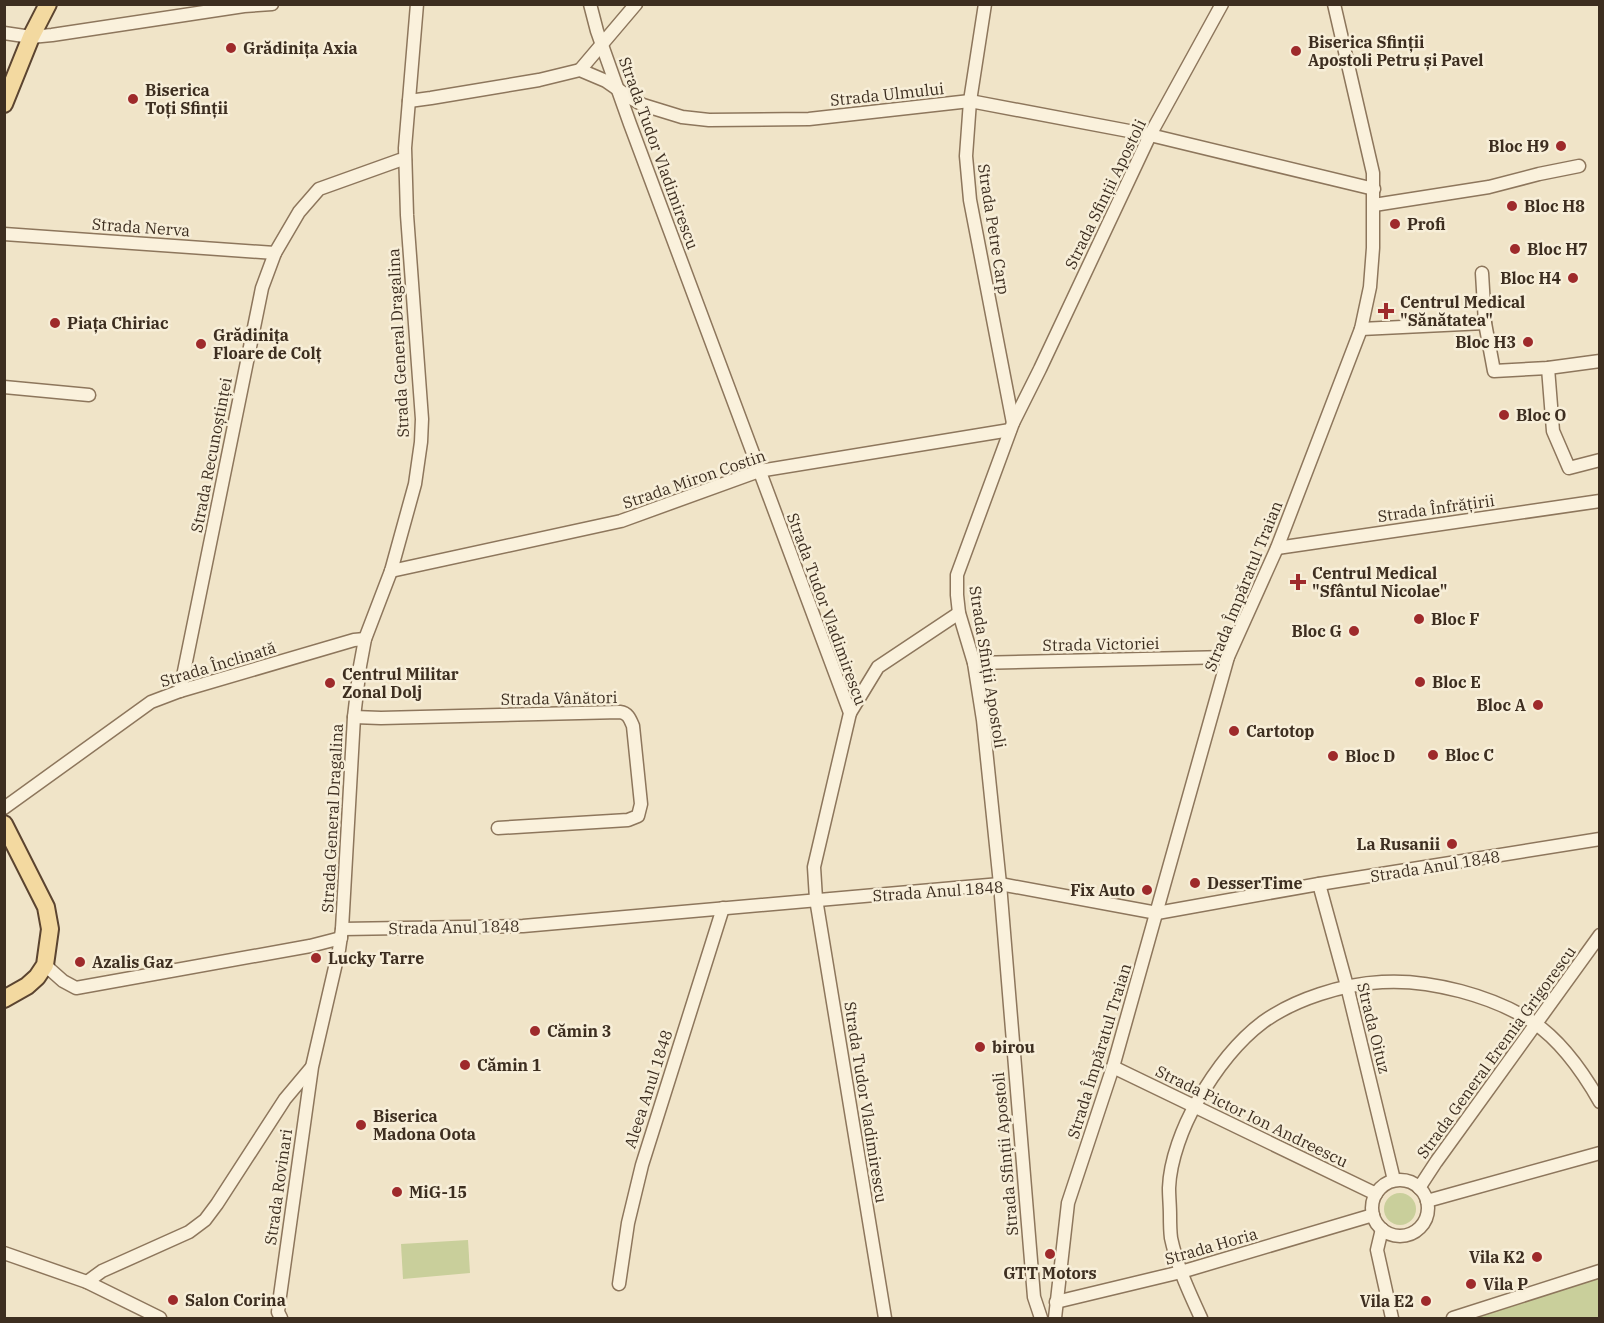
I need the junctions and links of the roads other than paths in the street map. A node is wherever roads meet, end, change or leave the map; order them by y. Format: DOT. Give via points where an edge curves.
graph roads {
  1 [pos="48,4"];
  2 [pos="272,4"];
  3 [pos="417,4"];
  4 [pos="590,4"];
  5 [pos="636,4"];
  6 [pos="985,4"];
  7 [pos="1222,4"];
  8 [pos="1334,4"];
  9 [pos="4,33"];
  10 [pos="31,37"];
  11 [pos="602,44"];
  12 [pos="580,70"];
  13 [pos="617,89"];
  14 [pos="410,101"];
  15 [pos="970,101"];
  16 [pos="4,104"];
  17 [pos="1150,135"];
  18 [pos="405,160"];
  19 [pos="1579,166"];
  20 [pos="1374,189"];
  21 [pos="1374,206"];
  22 [pos="4,234"];
  23 [pos="275,253"];
  24 [pos="1482,273"];
  25 [pos="1485,323"];
  26 [pos="1361,330"];
  27 [pos="1599,361"];
  28 [pos="1548,368"];
  29 [pos="4,387"];
  30 [pos="88,395"];
  31 [pos="1011,427"];
  32 [pos="1599,460"];
  33 [pos="759,471"];
  34 [pos="1599,501"];
  35 [pos="1277,548"];
  36 [pos="391,571"];
  37 [pos="959,613"];
  38 [pos="365,639"];
  39 [pos="1228,657"];
  40 [pos="974,663"];
  41 [pos="180,691"];
  42 [pos="850,713"];
  43 [pos="354,717"];
  44 [pos="4,808"];
  45 [pos="4,824"];
  46 [pos="498,828"];
  47 [pos="1599,839"];
  48 [pos="1000,884"];
  49 [pos="1319,884"];
  50 [pos="816,900"];
  51 [pos="723,908"];
  52 [pos="1157,913"];
  53 [pos="341,934"];
  54 [pos="1599,935"];
  55 [pos="45,965"];
  56 [pos="1347,986"];
  57 [pos="4,999"];
  58 [pos="1535,1024"];
  59 [pos="312,1067"];
  60 [pos="1113,1067"];
  61 [pos="1599,1102"];
  62 [pos="1194,1106"];
  63 [pos="1599,1153"];
  64 [pos="1394,1180"];
  65 [pos="1419,1188"];
  66 [pos="1376,1194"];
  67 [pos="1427,1201"];
  68 [pos="1373,1215"];
  69 [pos="1382,1229"];
  70 [pos="4,1253"];
  71 [pos="1599,1271"];
  72 [pos="1181,1272"];
  73 [pos="87,1282"];
  74 [pos="619,1284"];
  75 [pos="1056,1302"];
  76 [pos="278,1316"];
  77 [pos="160,1318"];
  78 [pos="885,1318"];
  79 [pos="1041,1318"];
  80 [pos="1055,1318"];
  81 [pos="1201,1318"];
  82 [pos="1392,1318"];
  83 [pos="1453,1318"];
  1 -- 10 [label="main road"];
  2 -- 10 [label="street"];
  3 -- 14 [label="street, Strada General Dragalina"];
  4 -- 11 [label="street, Strada Tudor Vladimirescu"];
  5 -- 11 [label="street"];
  6 -- 15 [label="street, Strada Petre Carp"];
  7 -- 17 [label="street, Strada Sfinții Apostoli"];
  8 -- 20 [label="street, Strada Împăratul Traian"];
  9 -- 10 [label="street"];
  10 -- 16 [label="main road"];
  11 -- 12 [label="street"];
  11 -- 13 [label="street, Strada Tudor Vladimirescu"];
  12 -- 13 [label="street, Strada Ulmului"];
  12 -- 14 [label="street"];
  13 -- 15 [label="street, Strada Ulmului" via="656,110 709,120 809,119"];
  13 -- 33 [label="street, Strada Tudor Vladimirescu"];
  14 -- 18 [label="street, Strada General Dragalina"];
  15 -- 17 [label="street, Strada Ulmului"];
  15 -- 31 [label="street, Strada Petre Carp" via="966,156 970,200"];
  17 -- 20 [label="street, Strada Ulmului"];
  17 -- 31 [label="street, Strada Sfinții Apostoli"];
  18 -- 23 [label="street, Strada Recunoștinței" via="319,189 299,212"];
  18 -- 36 [label="street, Strada General Dragalina" via="422,419 415,484"];
  19 -- 21 [label="street" via="1489,187"];
  20 -- 21 [label="street, Strada Împăratul Traian"];
  21 -- 26 [label="street, Strada Împăratul Traian" via="1370,287"];
  22 -- 23 [label="street, Strada Nerva"];
  23 -- 41 [label="street, Strada Recunoștinței" via="262,288"];
  24 -- 25 [label="street"];
  25 -- 26 [label="street"];
  25 -- 28 [label="street" via="1494,371"];
  26 -- 35 [label="street, Strada Împăratul Traian"];
  27 -- 28 [label="street"];
  28 -- 32 [label="street" via="1553,431 1569,468"];
  29 -- 30 [label="street"];
  31 -- 33 [label="street, Strada Miron Costin"];
  31 -- 37 [label="street, Strada Sfinții Apostoli" via="957,575"];
  33 -- 36 [label="street, Strada Miron Costin" via="621,521"];
  33 -- 42 [label="street, Strada Tudor Vladimirescu"];
  34 -- 35 [label="street, Strada Înfrățirii"];
  35 -- 39 [label="street, Strada Împăratul Traian"];
  36 -- 38 [label="street, Strada General Dragalina"];
  37 -- 40 [label="street, Strada Sfinții Apostoli"];
  37 -- 42 [label="street" via="878,667"];
  38 -- 41 [label="street, Strada Înclinată"];
  38 -- 43 [label="street, Strada General Dragalina"];
  39 -- 40 [label="street, Strada Victoriei"];
  39 -- 52 [label="street, Strada Împăratul Traian"];
  40 -- 48 [label="street, Strada Sfinții Apostoli"];
  41 -- 44 [label="street, Strada Înclinată" via="151,702"];
  42 -- 50 [label="street, Strada Tudor Vladimirescu" via="814,867"];
  43 -- 46 [label="street, Strada Vânători" via="620,712 628,716 633,726 641,804 638,816 628,820"];
  43 -- 53 [label="street, Strada General Dragalina"];
  45 -- 55 [label="main road" via="46,907 50,929"];
  47 -- 49 [label="street, Strada Anul 1848"];
  48 -- 50 [label="street, Strada Anul 1848"];
  48 -- 52 [label="street, Strada Anul 1848"];
  48 -- 79 [label="street, Strada Sfinții Apostoli" via="1034,1297"];
  49 -- 52 [label="street, Strada Anul 1848"];
  49 -- 56 [label="street, Strada Oituz"];
  50 -- 51 [label="street, Strada Anul 1848"];
  50 -- 78 [label="street, Strada Tudor Vladimirescu"];
  51 -- 53 [label="street, Strada Anul 1848" via="524,926"];
  51 -- 74 [label="street, Aleea Anul 1848" via="642,1165"];
  52 -- 60 [label="street, Strada Împăratul Traian"];
  53 -- 55 [label="street, Strada Anul 1848" via="310,946 76,988"];
  53 -- 59 [label="street, Strada General Dragalina"];
  54 -- 58 [label="street, Strada General Eremia Grigorescu"];
  55 -- 57 [label="main road" via="27,986"];
  56 -- 58 [label="street" via="1382,982 1446,988 1479,997"];
  56 -- 62 [label="street" via="1300,1001 1264,1021 1226,1058"];
  56 -- 64 [label="street, Strada Oituz"];
  58 -- 61 [label="street" via="1557,1043"];
  58 -- 65 [label="street, Strada General Eremia Grigorescu"];
  59 -- 73 [label="street, Strada General Dragalina" via="285,1099 205,1220 189,1232 102,1271"];
  59 -- 76 [label="street, Strada Rovinari"];
  60 -- 62 [label="street, Strada Pictor Ion Andreescu"];
  60 -- 75 [label="street, Strada Împăratul Traian" via="1068,1203"];
  62 -- 66 [label="street, Strada Pictor Ion Andreescu"];
  62 -- 72 [label="street" via="1176,1149 1169,1186 1171,1236"];
  63 -- 67 [label="street"];
  64 -- 65 [label="street" via="1412,1182"];
  64 -- 66 [label="street"];
  65 -- 67 [label="street"];
  66 -- 68 [label="street"];
  67 -- 69 [label="street" via="1426,1218 1415,1232 1398,1236"];
  68 -- 69 [label="street"];
  68 -- 72 [label="street, Strada Horia"];
  69 -- 82 [label="street" via="1377,1250"];
  70 -- 73 [label="street"];
  71 -- 83 [label="street"];
  72 -- 75 [label="street, Strada Horia"];
  72 -- 81 [label="street"];
  73 -- 77 [label="street"];
  75 -- 80 [label="street, Strada Împăratul Traian"];
}
